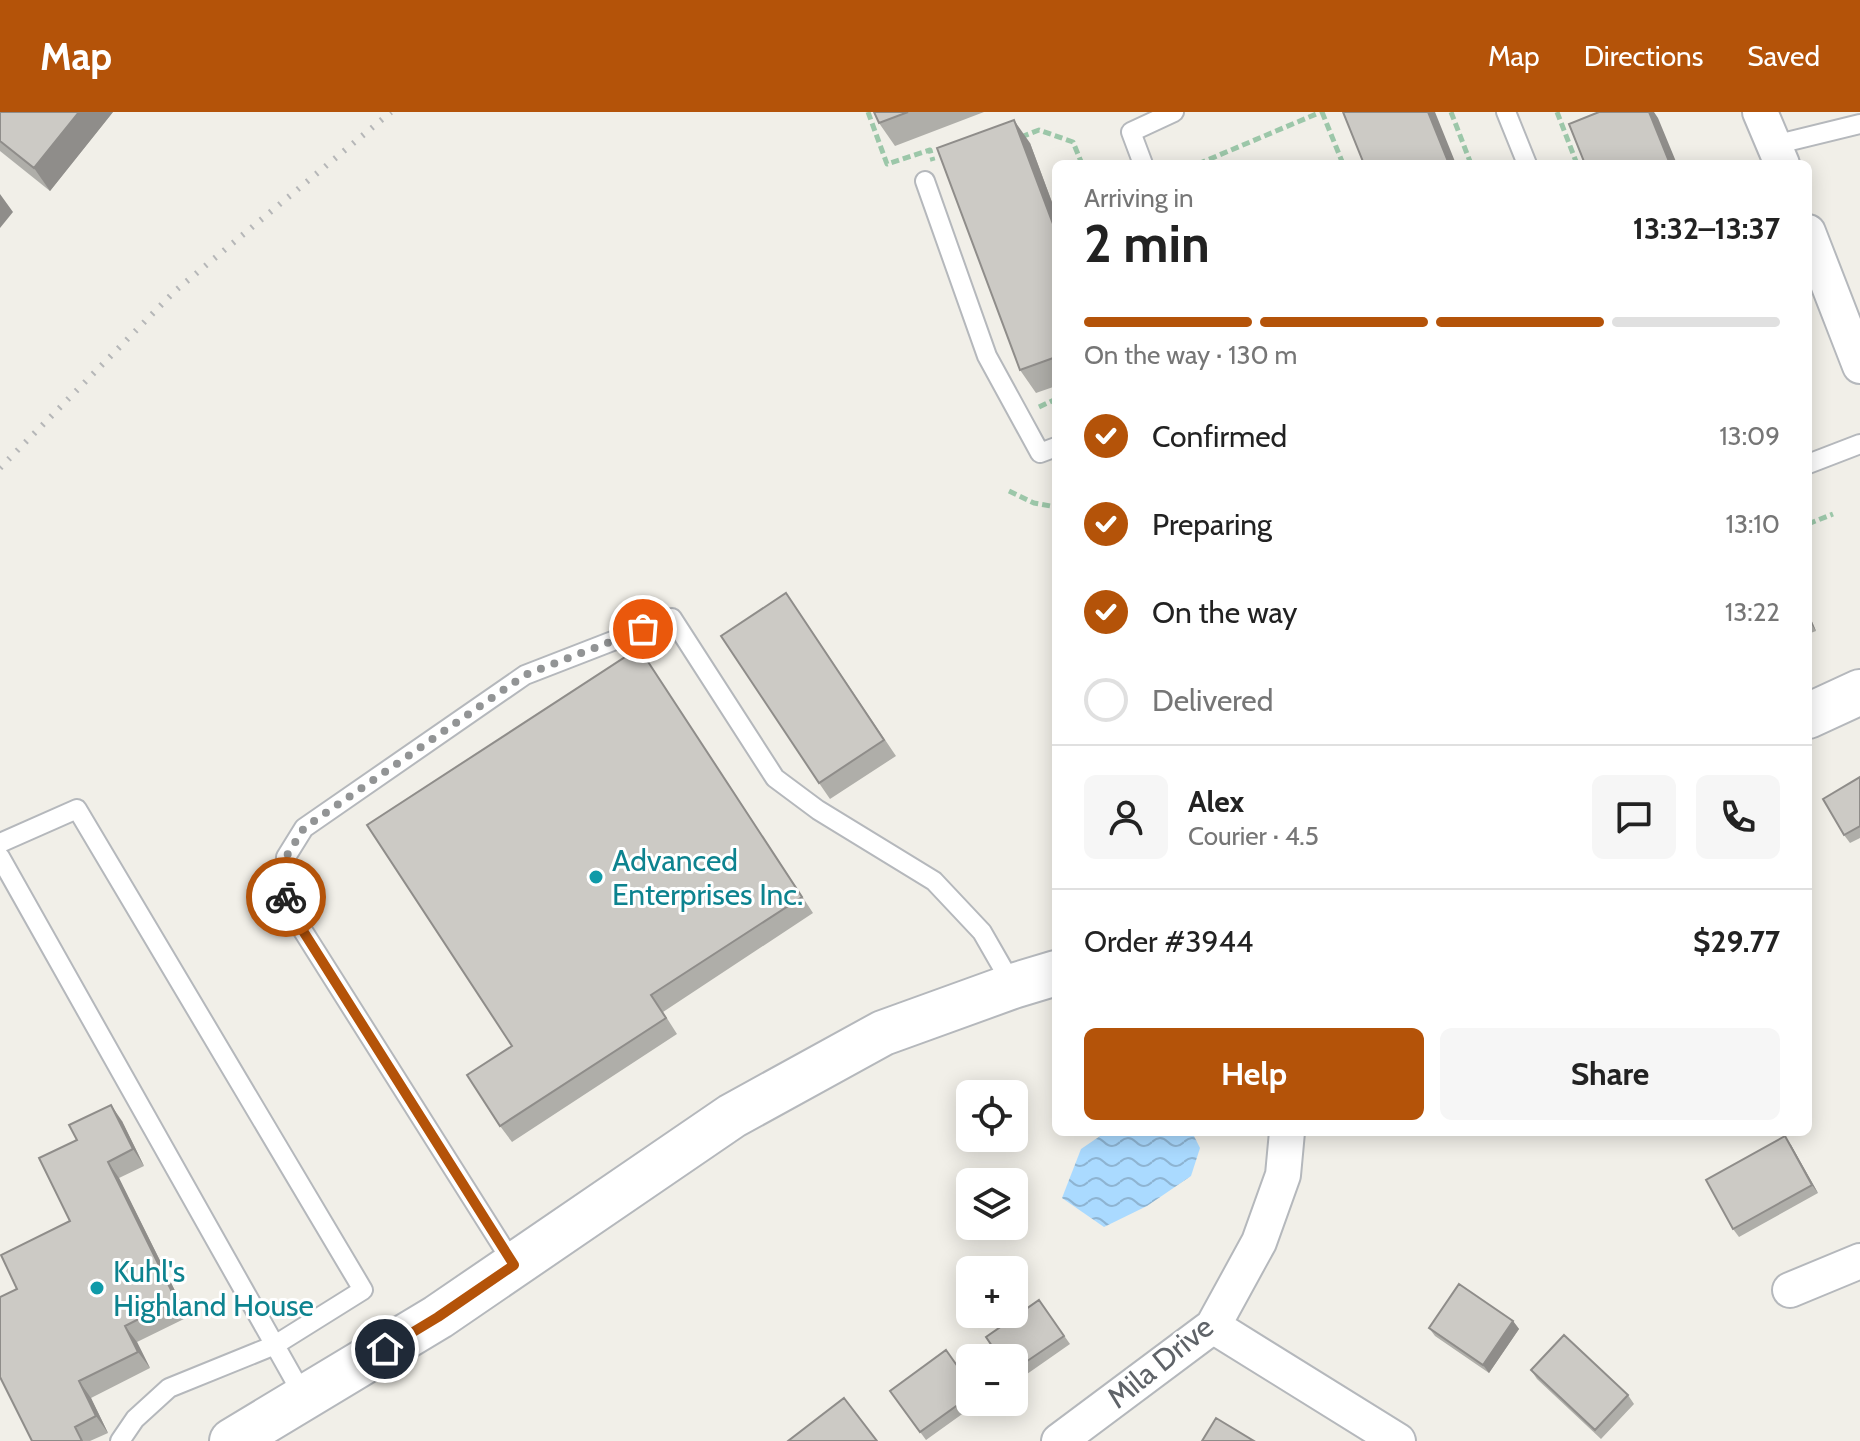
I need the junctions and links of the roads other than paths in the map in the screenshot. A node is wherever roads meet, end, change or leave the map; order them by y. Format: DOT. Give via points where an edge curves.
graph roads {
  1 [pos="1174,112"];
  2 [pos="1506,112"];
  3 [pos="1760,112"];
  4 [pos="1860,124"];
  5 [pos="1778,154"];
  6 [pos="1142,160"];
  7 [pos="1525,160"];
  8 [pos="930,175"];
  9 [pos="1812,242"];
  10 [pos="1860,366"];
  11 [pos="1860,444"];
  12 [pos="1052,448"];
  13 [pos="1812,462"];
  14 [pos="1860,692"];
  15 [pos="1812,714"];
  16 [pos="0,843"];
  17 [pos="0,857"];
  18 [pos="1052,974"];
  19 [pos="1013,986"];
  20 [pos="1287,1136"];
  21 [pos="1860,1261"];
  22 [pos="514,1265"];
  23 [pos="1790,1290"];
  24 [pos="1213,1326"];
  25 [pos="275,1345"];
  26 [pos="304,1397"];
  27 [pos="120,1441"];
  28 [pos="232,1441"];
  29 [pos="1059,1441"];
  30 [pos="1398,1441"];
  1 -- 6 [label="lane" via="1131,132"];
  2 -- 7 [label="lane"];
  3 -- 5 [label="street"];
  4 -- 5 [label="lane"];
  8 -- 12 [label="lane" via="987,356 1040,453"];
  9 -- 10 [label="street"];
  11 -- 13 [label="lane"];
  14 -- 15 [label="street"];
  16 -- 25 [label="lane" via="77,809 363,1290"];
  17 -- 25 [label="lane"];
  18 -- 19 [label="street"];
  19 -- 22 [label="street" via="883,1033 807,1074 732,1116"];
  19 -- 22 [label="lane" via="982,932 934,881 775,778 672,618 525,675 304,828 286,857 286,904"];
  20 -- 24 [label="street, Mila Drive" via="1283,1175 1259,1242"];
  21 -- 23 [label="street"];
  22 -- 26 [label="street"];
  24 -- 29 [label="street, Mila Drive"];
  24 -- 30 [label="street"];
  25 -- 26 [label="lane"];
  25 -- 27 [label="lane" via="169,1388"];
  26 -- 28 [label="street"];
}
